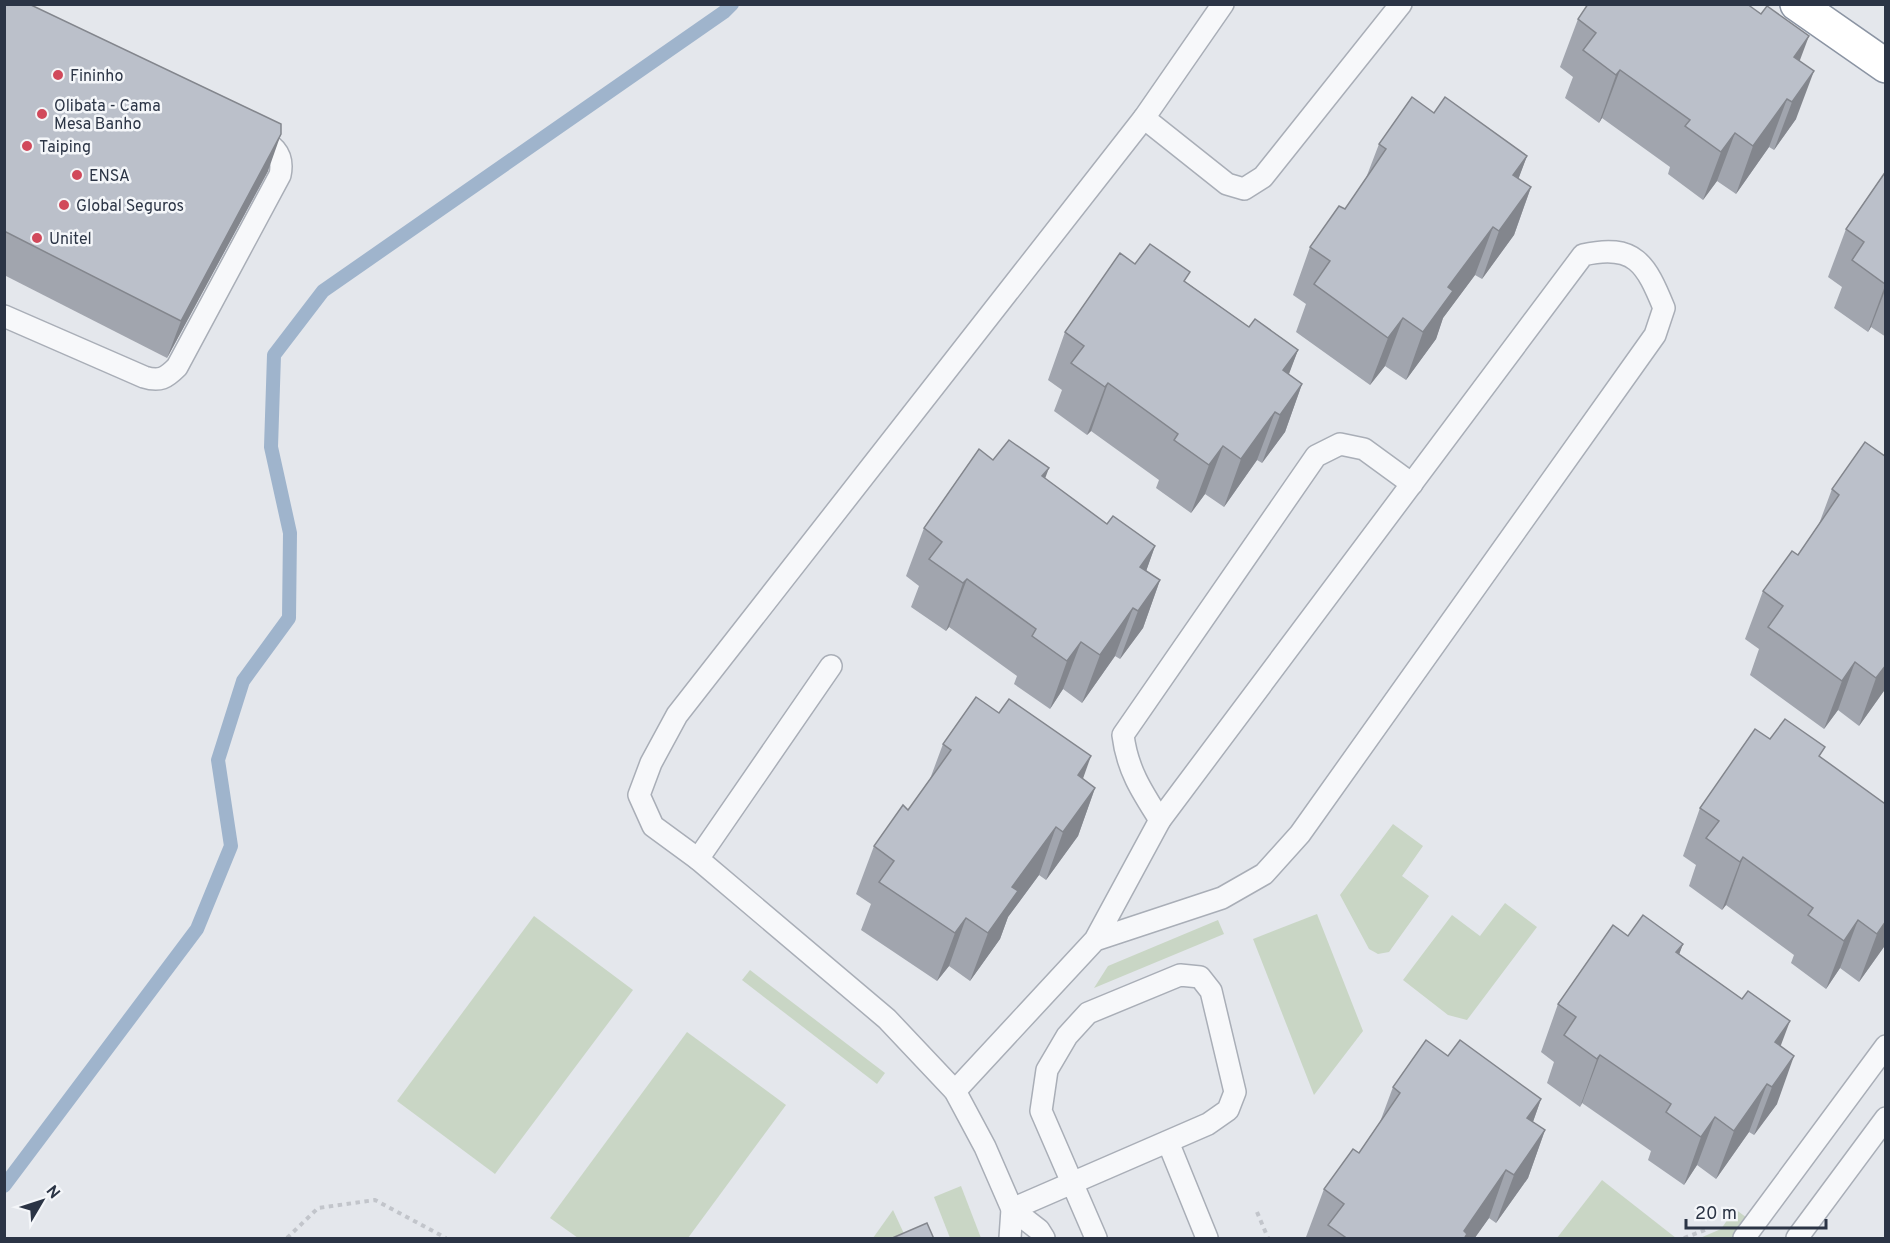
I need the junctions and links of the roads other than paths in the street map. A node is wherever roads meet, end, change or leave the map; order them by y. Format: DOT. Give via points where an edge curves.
graph roads {
  1 [pos="1223,4"];
  2 [pos="1401,4"];
  3 [pos="1797,4"];
  4 [pos="1886,66"];
  5 [pos="1144,118"];
  6 [pos="228,123"];
  7 [pos="4,316"];
  8 [pos="1412,484"];
  9 [pos="831,666"];
  10 [pos="1160,820"];
  11 [pos="698,859"];
  12 [pos="1095,940"];
  13 [pos="1886,1047"];
  14 [pos="955,1091"];
  15 [pos="1886,1118"];
  16 [pos="1168,1142"];
  17 [pos="1072,1181"];
  18 [pos="1012,1209"];
  19 [pos="1010,1239"];
  20 [pos="1044,1239"];
  21 [pos="1096,1239"];
  22 [pos="1207,1239"];
  23 [pos="1744,1239"];
  24 [pos="1797,1239"];
  1 -- 5 [label="lane"];
  2 -- 5 [label="lane" via="1263,177 1244,189 1227,184"];
  3 -- 4 [label="highway"];
  5 -- 11 [label="lane" via="677,716 651,763 639,795 653,826"];
  6 -- 7 [label="lane" via="271,144 279,153 280,175 177,367 166,378 155,381 144,377"];
  8 -- 10 [label="lane"];
  8 -- 10 [label="lane" via="1364,449 1340,444 1316,456 1123,735 1133,778"];
  8 -- 12 [label="lane" via="1583,255 1606,250 1633,256 1653,279 1664,308 1655,335 1300,834 1264,874 1222,898"];
  9 -- 11 [label="lane"];
  10 -- 12 [label="lane"];
  11 -- 14 [label="lane" via="887,1019"];
  12 -- 14 [label="lane"];
  13 -- 23 [label="lane"];
  14 -- 18 [label="lane"];
  15 -- 24 [label="lane"];
  16 -- 17 [label="lane"];
  16 -- 17 [label="lane" via="1223,1116 1235,1092 1210,991 1200,976 1179,975 1088,1013 1067,1036 1047,1070 1041,1111"];
  16 -- 22 [label="lane"];
  17 -- 18 [label="lane"];
  17 -- 21 [label="lane"];
  18 -- 19 [label="lane"];
  18 -- 20 [label="lane" via="1039,1230"];
}
